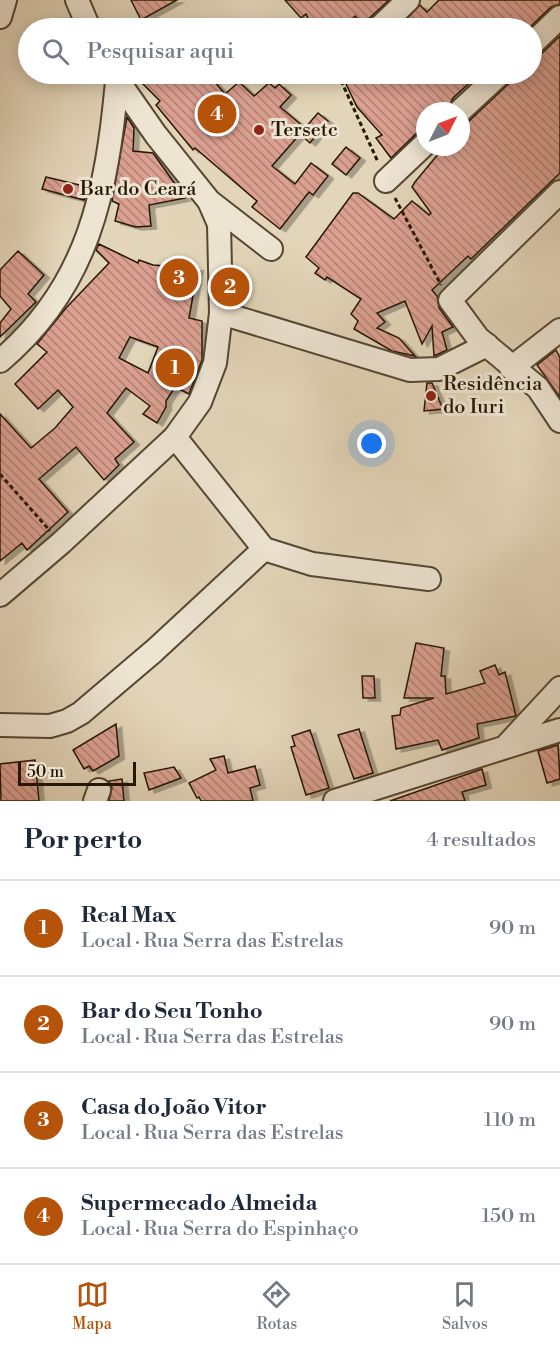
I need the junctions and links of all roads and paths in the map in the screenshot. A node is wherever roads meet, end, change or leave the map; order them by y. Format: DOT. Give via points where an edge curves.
graph roads {
  1 [pos="5,0"];
  2 [pos="77,0"];
  3 [pos="408,0"];
  4 [pos="0,17"];
  5 [pos="560,17"];
  6 [pos="85,18"];
  7 [pos="389,18"];
  8 [pos="542,34"];
  9 [pos="114,84"];
  10 [pos="120,84"];
  11 [pos="342,84"];
  12 [pos="489,84"];
  13 [pos="470,102"];
  14 [pos="416,153"];
  15 [pos="386,181"];
  16 [pos="560,192"];
  17 [pos="210,201"];
  18 [pos="271,249"];
  19 [pos="450,300"];
  20 [pos="221,313"];
  21 [pos="560,330"];
  22 [pos="487,345"];
  23 [pos="0,360"];
  24 [pos="511,368"];
  25 [pos="560,421"];
  26 [pos="174,437"];
  27 [pos="0,474"];
  28 [pos="61,543"];
  29 [pos="264,549"];
  30 [pos="429,579"];
  31 [pos="0,595"];
  32 [pos="560,688"];
  33 [pos="0,725"];
  34 [pos="560,730"];
  35 [pos="507,745"];
  36 [pos="335,801"];
  1 -- 4 [label="street"];
  2 -- 6 [label="street"];
  3 -- 7 [label="street"];
  5 -- 8 [label="street"];
  9 -- 23 [label="street" via="99,208 80,259 38,322"];
  10 -- 17 [label="street"];
  11 -- 15 [label="path"];
  12 -- 13 [label="street"];
  14 -- 15 [label="street"];
  15 -- 19 [label="path"];
  16 -- 19 [label="street"];
  17 -- 18 [label="street"];
  17 -- 20 [label="street" via="219,224"];
  19 -- 22 [label="street" via="468,327"];
  20 -- 22 [label="street" via="410,370 440,369"];
  20 -- 26 [label="street" via="210,381"];
  21 -- 24 [label="street"];
  22 -- 24 [label="street"];
  24 -- 25 [label="street" via="538,388"];
  26 -- 28 [label="street"];
  26 -- 29 [label="street"];
  27 -- 28 [label="path"];
  28 -- 31 [label="street"];
  29 -- 30 [label="street" via="312,564"];
  29 -- 33 [label="street" via="154,651 81,712 50,726"];
  32 -- 35 [label="street"];
  34 -- 35 [label="street"];
  35 -- 36 [label="street"];
}
